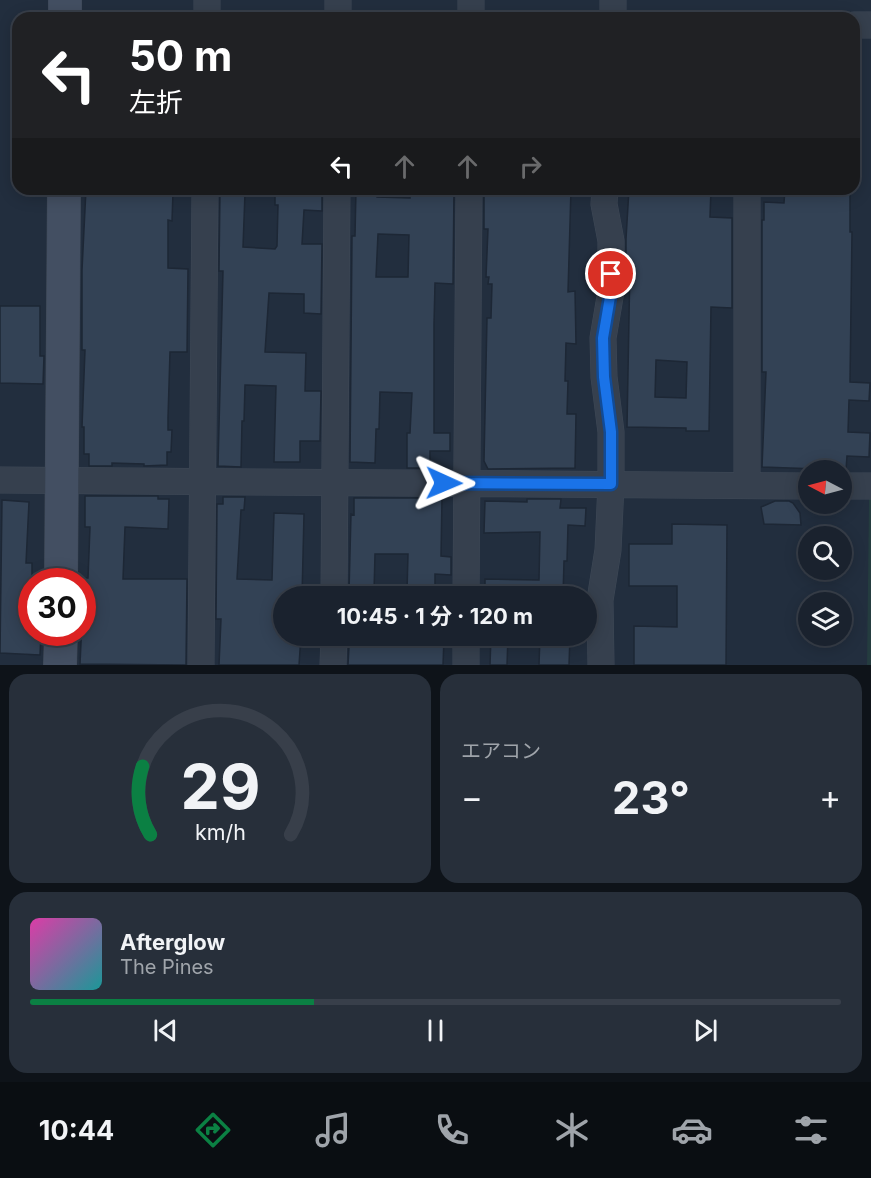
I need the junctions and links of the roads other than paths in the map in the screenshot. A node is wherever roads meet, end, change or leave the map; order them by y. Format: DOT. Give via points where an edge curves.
graph roads {
  1 [pos="64,195"];
  2 [pos="205,195"];
  3 [pos="337,195"];
  4 [pos="469,195"];
  5 [pos="605,195"];
  6 [pos="747,195"];
  7 [pos="0,480"];
  8 [pos="62,481"];
  9 [pos="202,481"];
  10 [pos="335,482"];
  11 [pos="466,484"];
  12 [pos="611,484"];
  13 [pos="747,485"];
  14 [pos="798,486"];
  15 [pos="852,486"];
  16 [pos="871,486"];
  17 [pos="61,568"];
  18 [pos="334,586"];
  19 [pos="466,586"];
  20 [pos="61,646"];
  21 [pos="334,646"];
  22 [pos="466,646"];
  23 [pos="60,665"];
  24 [pos="201,665"];
  25 [pos="333,665"];
  26 [pos="466,665"];
  27 [pos="601,665"];
  1 -- 8 [label="street"];
  2 -- 9 [label="street"];
  3 -- 10 [label="street"];
  4 -- 11 [label="street"];
  5 -- 12 [label="street" via="611,241 611,291 603,338"];
  6 -- 13 [label="street"];
  7 -- 8 [label="street"];
  8 -- 9 [label="street"];
  8 -- 17 [label="street"];
  9 -- 10 [label="street"];
  9 -- 24 [label="street"];
  10 -- 11 [label="street"];
  10 -- 18 [label="street"];
  11 -- 12 [label="street"];
  11 -- 19 [label="street"];
  12 -- 13 [label="street"];
  12 -- 27 [label="street" via="608,550 600,600"];
  13 -- 14 [label="street"];
  15 -- 16 [label="street"];
  20 -- 23 [label="street"];
  21 -- 25 [label="street"];
  22 -- 26 [label="street"];
}
